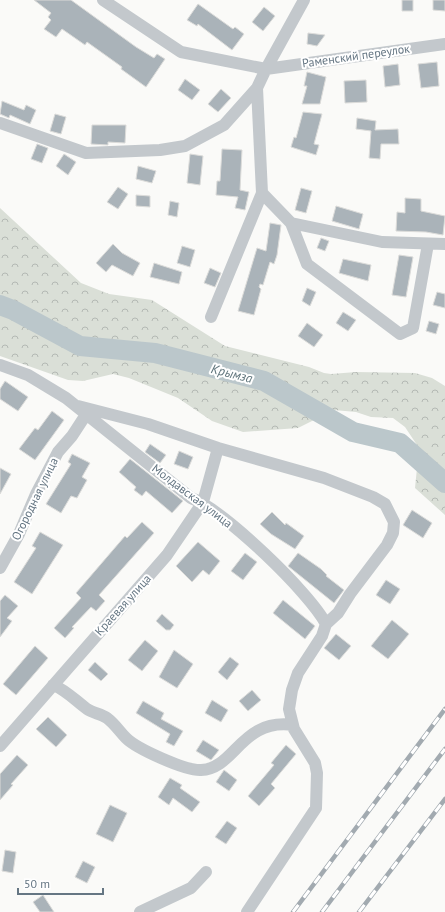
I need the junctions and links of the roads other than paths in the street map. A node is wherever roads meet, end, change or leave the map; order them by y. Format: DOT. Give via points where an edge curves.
graph roads {
  1 [pos="103,0"];
  2 [pos="304,0"];
  3 [pos="445,44"];
  4 [pos="266,69"];
  5 [pos="257,88"];
  6 [pos="0,123"];
  7 [pos="262,193"];
  8 [pos="292,223"];
  9 [pos="428,244"];
  10 [pos="445,244"];
  11 [pos="210,317"];
  12 [pos="0,365"];
  13 [pos="82,410"];
  14 [pos="218,448"];
  15 [pos="203,502"];
  16 [pos="0,568"];
  17 [pos="326,624"];
  18 [pos="53,685"];
  19 [pos="293,725"];
  20 [pos="0,746"];
  21 [pos="206,872"];
  22 [pos="140,912"];
  23 [pos="247,912"];
  1 -- 4 [label="street, Раменский переулок" via="181,52"];
  2 -- 4 [label="street"];
  3 -- 4 [label="street, Раменский переулок"];
  4 -- 5 [label="street"];
  5 -- 6 [label="street" via="224,125 185,146 160,150 86,153"];
  5 -- 7 [label="street"];
  7 -- 8 [label="street"];
  7 -- 11 [label="street"];
  8 -- 9 [label="street" via="382,242"];
  8 -- 9 [label="street" via="307,264 400,334 413,328"];
  9 -- 10 [label="street"];
  12 -- 13 [label="street, Молдавская улица" via="28,375"];
  13 -- 14 [label="street" via="148,424"];
  13 -- 15 [label="street, Молдавская улица" via="191,498"];
  13 -- 16 [label="street, Огородная улица" via="52,462 19,534"];
  14 -- 15 [label="street, Краевая улица"];
  14 -- 17 [label="street" via="324,478 373,497 385,504 391,512 394,522 393,533 387,545 338,613"];
  15 -- 17 [label="street, Молдавская улица" via="246,537 284,574"];
  15 -- 18 [label="street, Краевая улица" via="167,555"];
  17 -- 19 [label="street" via="322,636 298,673 292,690 289,709"];
  18 -- 19 [label="street" via="88,710 105,717 136,745 188,768 202,770 217,765 252,734 266,726 281,723"];
  18 -- 20 [label="street, Краевая улица"];
  19 -- 23 [label="street" via="315,763 316,808"];
  21 -- 22 [label="street" via="191,888"];
}
